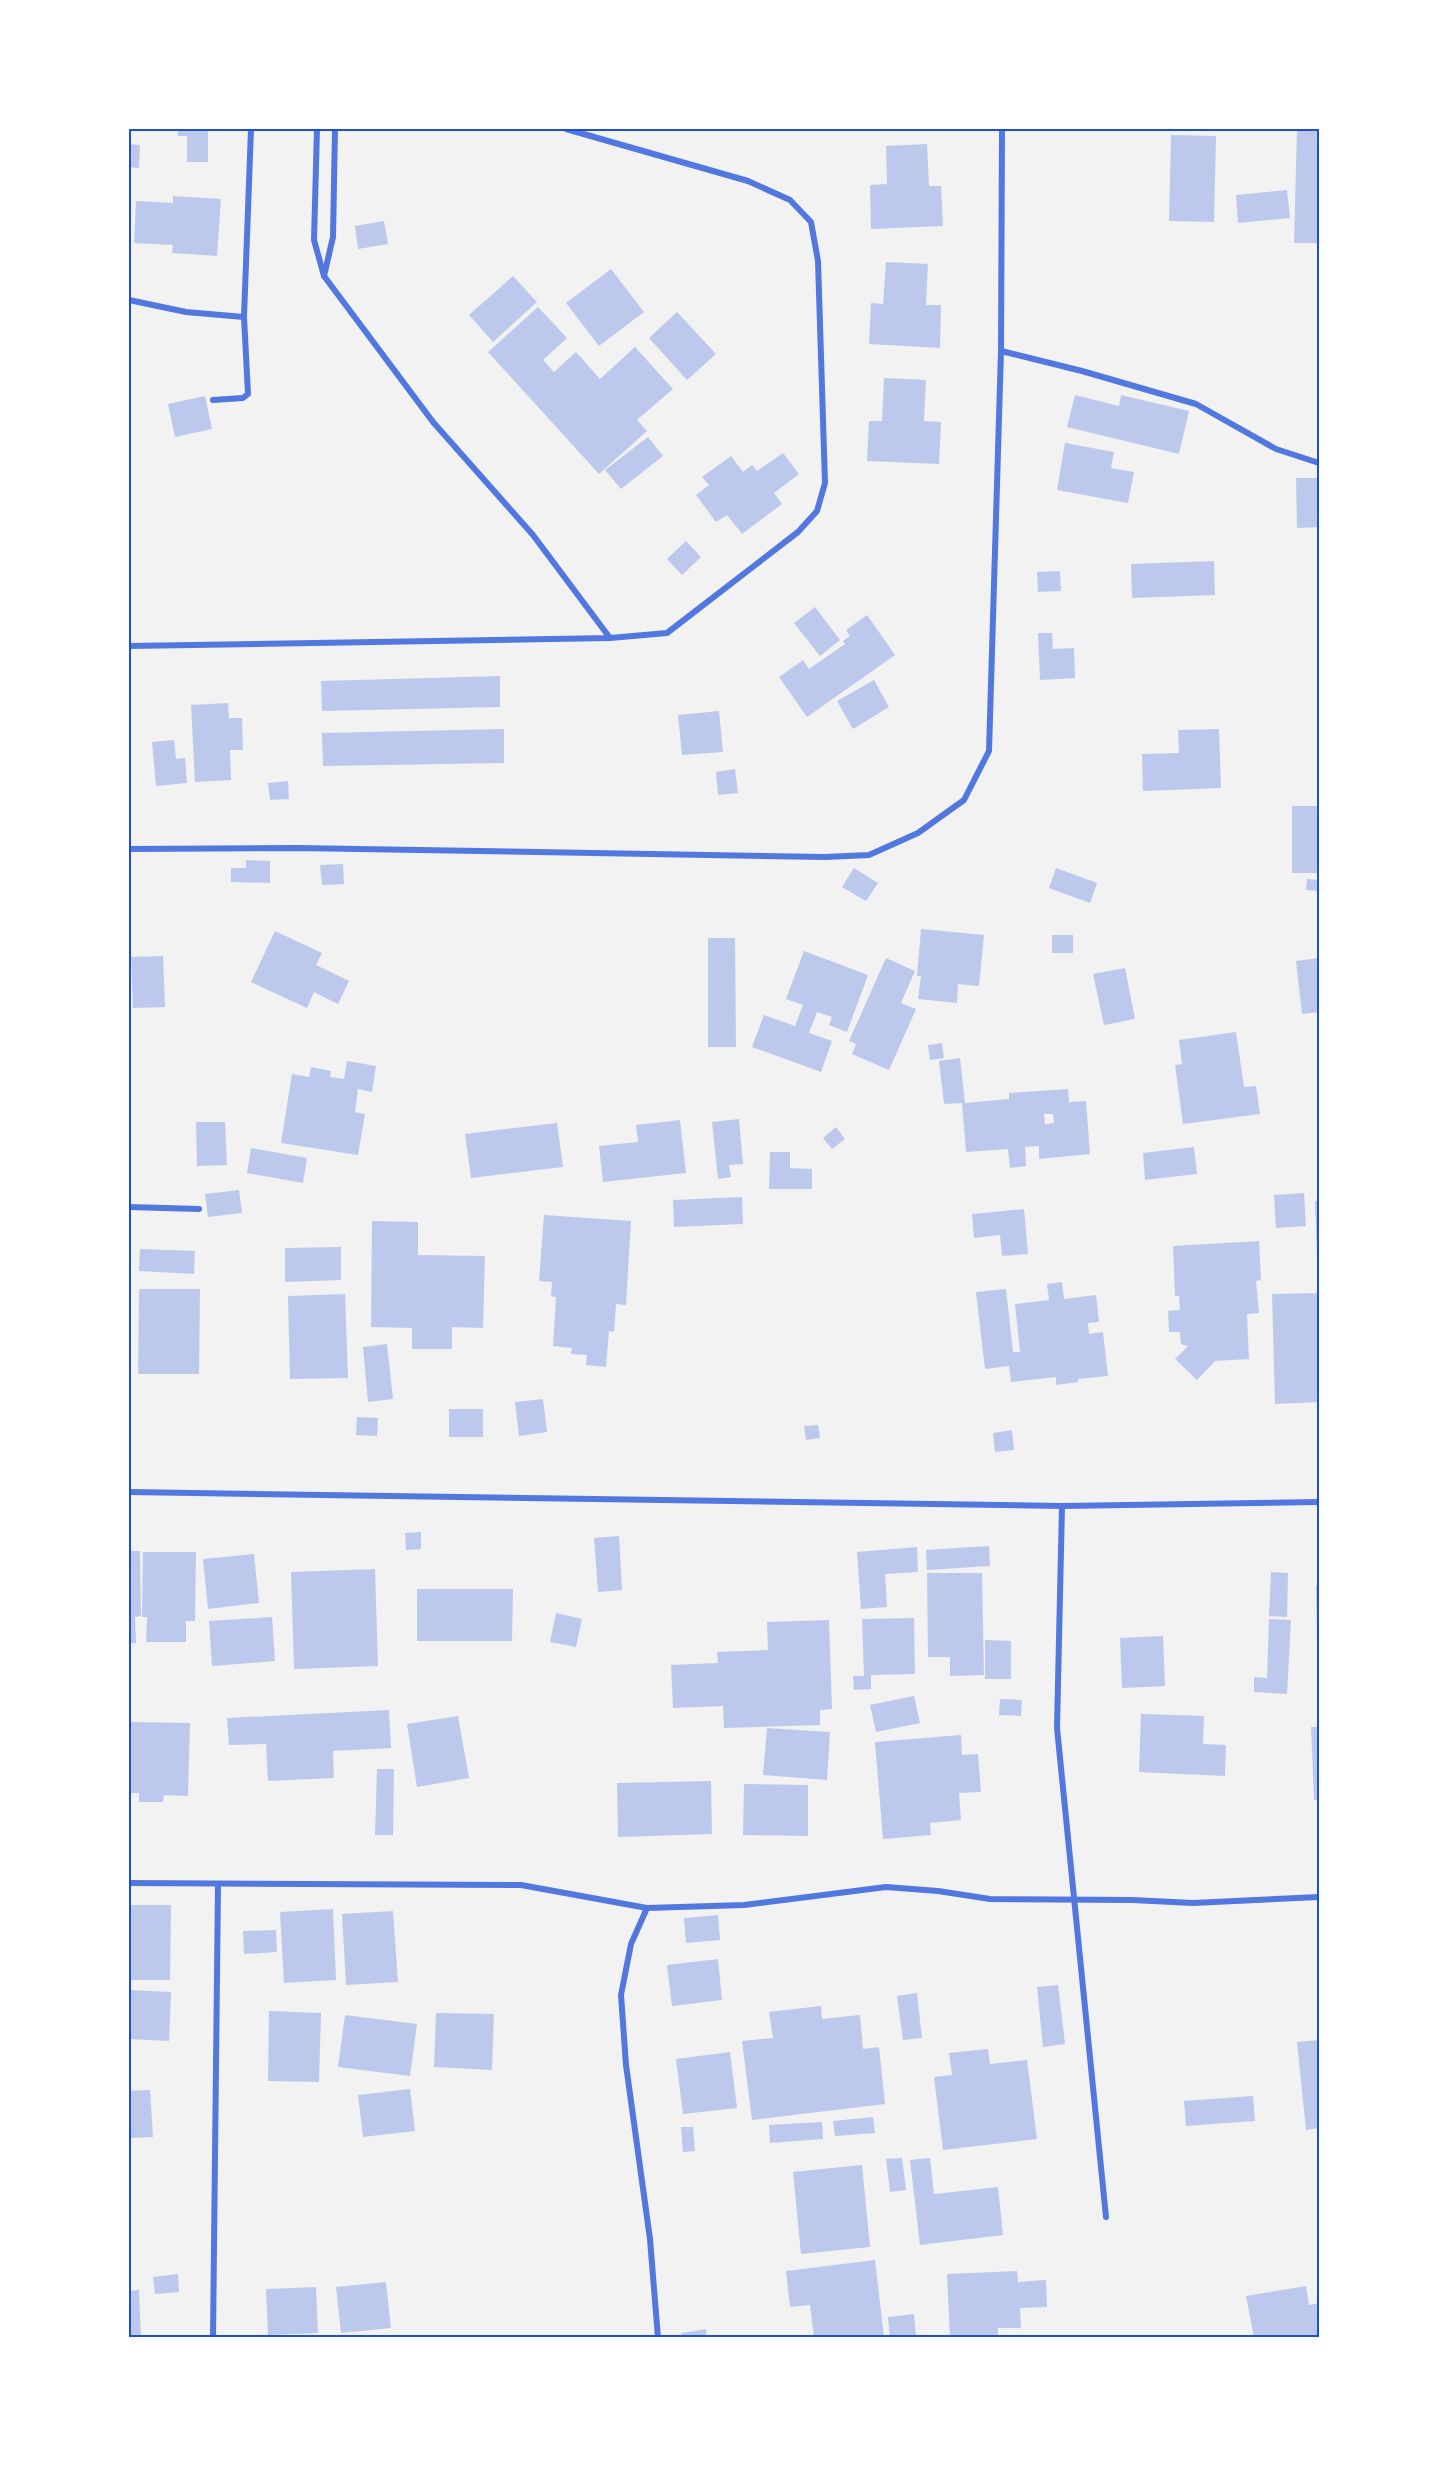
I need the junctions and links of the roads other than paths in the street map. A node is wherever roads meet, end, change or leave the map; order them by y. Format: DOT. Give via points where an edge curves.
graph roads {
  1 [pos="251,129"];
  2 [pos="317,129"];
  3 [pos="335,129"];
  4 [pos="566,129"];
  5 [pos="1002,129"];
  6 [pos="324,276"];
  7 [pos="129,300"];
  8 [pos="244,317"];
  9 [pos="1001,351"];
  10 [pos="213,400"];
  11 [pos="1319,463"];
  12 [pos="610,638"];
  13 [pos="129,646"];
  14 [pos="129,849"];
  15 [pos="129,1208"];
  16 [pos="199,1209"];
  17 [pos="129,1492"];
  18 [pos="1319,1502"];
  19 [pos="1062,1506"];
  20 [pos="129,1883"];
  21 [pos="218,1884"];
  22 [pos="1319,1897"];
  23 [pos="1075,1899"];
  24 [pos="647,1908"];
  25 [pos="1106,2217"];
  26 [pos="213,2338"];
  27 [pos="658,2338"];
  1 -- 8 [label="street"];
  2 -- 6 [label="street" via="314,240"];
  3 -- 6 [label="street" via="333,237"];
  4 -- 12 [label="street" via="748,181 790,200 812,222 818,261 825,483 817,511 798,532 667,633"];
  5 -- 9 [label="street"];
  6 -- 12 [label="street" via="433,422 532,535"];
  7 -- 8 [label="street" via="186,312"];
  8 -- 10 [label="street" via="248,394 243,398"];
  9 -- 11 [label="street" via="1196,404 1276,449"];
  9 -- 14 [label="street" via="989,751 964,800 918,833 869,855 825,857"];
  12 -- 13 [label="street"];
  15 -- 16 [label="street"];
  17 -- 19 [label="street"];
  18 -- 19 [label="street"];
  19 -- 23 [label="street" via="1057,1728"];
  20 -- 21 [label="street"];
  21 -- 24 [label="street" via="521,1885"];
  21 -- 26 [label="street"];
  22 -- 23 [label="street" via="1193,1903"];
  23 -- 24 [label="street" via="990,1899 886,1887 744,1905"];
  23 -- 25 [label="street"];
  24 -- 27 [label="street" via="631,1944 621,1995"];
}
